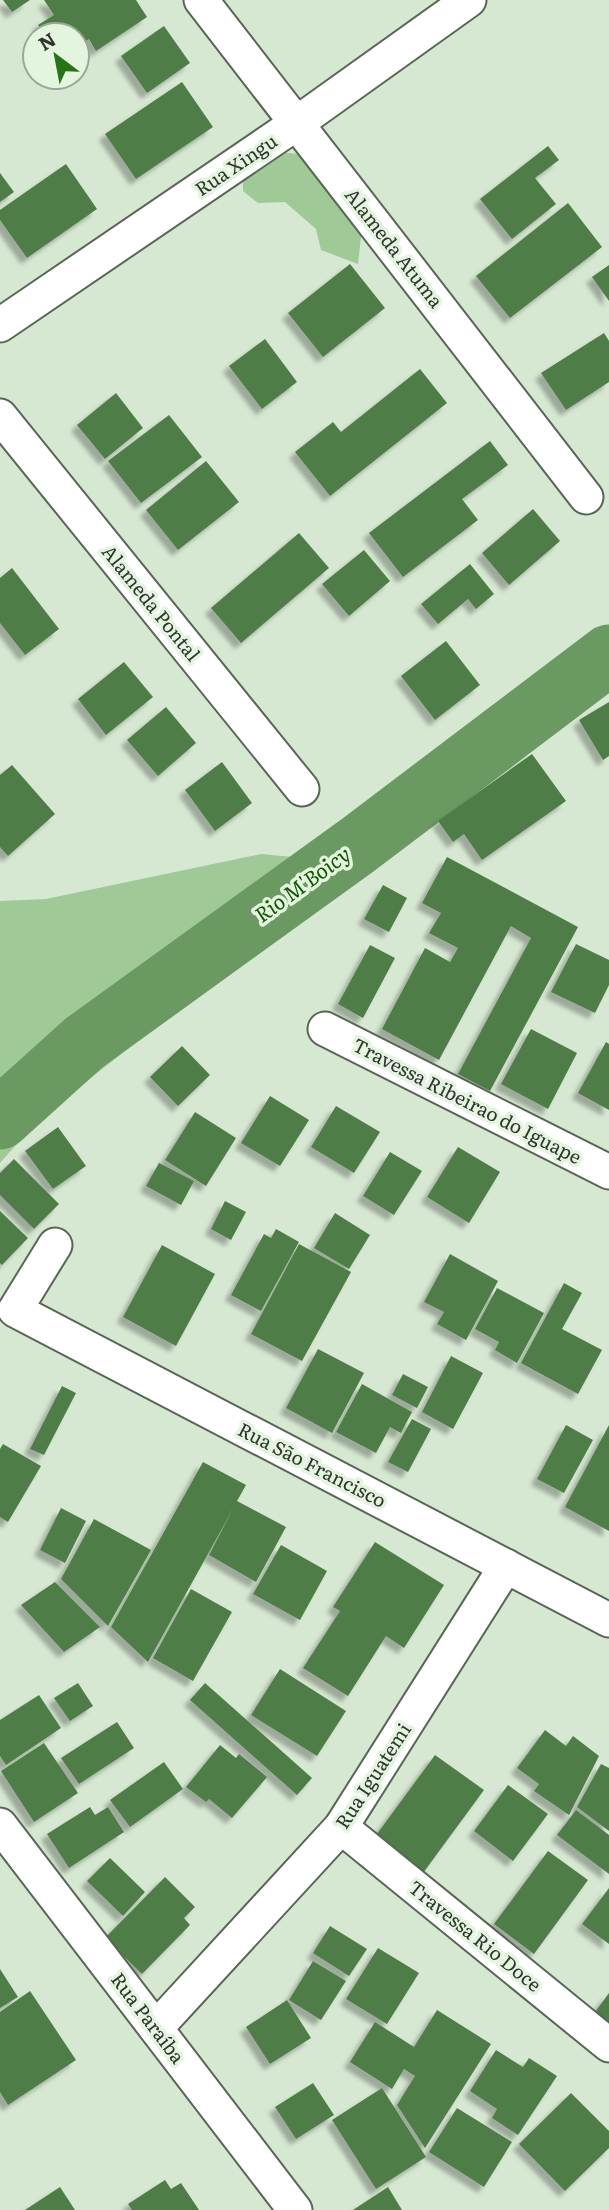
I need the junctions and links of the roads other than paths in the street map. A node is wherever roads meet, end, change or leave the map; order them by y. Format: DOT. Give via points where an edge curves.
graph roads {
  1 [pos="201,0"];
  2 [pos="469,0"];
  3 [pos="297,123"];
  4 [pos="0,325"];
  5 [pos="0,416"];
  6 [pos="586,497"];
  7 [pos="302,789"];
  8 [pos="325,1029"];
  9 [pos="609,1172"];
  10 [pos="55,1245"];
  11 [pos="506,1566"];
  12 [pos="609,1620"];
  13 [pos="0,1825"];
  14 [pos="341,1828"];
  15 [pos="156,2028"];
  16 [pos="609,2045"];
  17 [pos="295,2210"];
  1 -- 3 [label="street, Alameda Atuma"];
  2 -- 3 [label="street, Rua Xingu"];
  3 -- 4 [label="street, Rua Xingu"];
  3 -- 6 [label="street, Alameda Atuma"];
  5 -- 7 [label="street, Alameda Pontal"];
  8 -- 9 [label="street, Travessa Ribeirao do Iguape"];
  10 -- 11 [label="street, Rua São Francisco" via="15,1310"];
  11 -- 12 [label="street, Rua São Francisco"];
  11 -- 14 [label="street, Rua Iguatemi"];
  13 -- 15 [label="street, Rua Paraíba"];
  14 -- 15 [label="street, Rua Iguatemi"];
  14 -- 16 [label="street, Travessa Rio Doce"];
  15 -- 17 [label="street, Rua Paraíba"];
}
